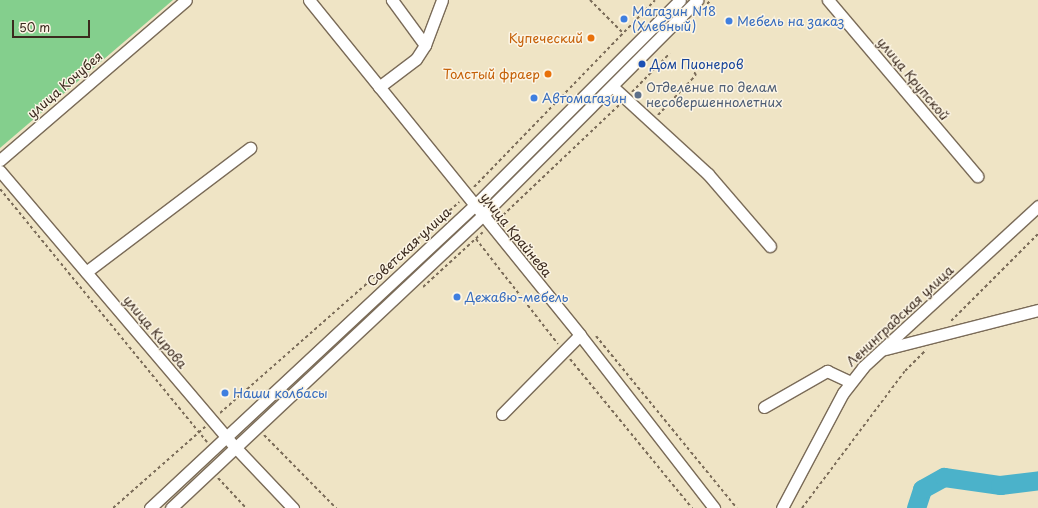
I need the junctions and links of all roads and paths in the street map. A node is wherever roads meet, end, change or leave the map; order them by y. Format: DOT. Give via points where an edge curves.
graph roads {
  1 [pos="186,0"];
  2 [pos="309,0"];
  3 [pos="392,0"];
  4 [pos="442,0"];
  5 [pos="590,0"];
  6 [pos="655,0"];
  7 [pos="680,0"];
  8 [pos="697,0"];
  9 [pos="828,0"];
  10 [pos="623,33"];
  11 [pos="425,45"];
  12 [pos="670,53"];
  13 [pos="694,72"];
  14 [pos="379,87"];
  15 [pos="613,87"];
  16 [pos="678,88"];
  17 [pos="681,91"];
  18 [pos="626,99"];
  19 [pos="659,107"];
  20 [pos="662,110"];
  21 [pos="650,123"];
  22 [pos="250,148"];
  23 [pos="0,160"];
  24 [pos="0,171"];
  25 [pos="977,176"];
  26 [pos="0,189"];
  27 [pos="466,196"];
  28 [pos="474,206"];
  29 [pos="1038,206"];
  30 [pos="482,216"];
  31 [pos="495,222"];
  32 [pos="505,225"];
  33 [pos="1038,234"];
  34 [pos="770,246"];
  35 [pos="86,272"];
  36 [pos="1038,310"];
  37 [pos="590,330"];
  38 [pos="580,335"];
  39 [pos="938,337"];
  40 [pos="884,349"];
  41 [pos="851,382"];
  42 [pos="764,407"];
  43 [pos="502,414"];
  44 [pos="212,420"];
  45 [pos="199,432"];
  46 [pos="263,435"];
  47 [pos="225,436"];
  48 [pos="236,448"];
  49 [pos="217,477"];
  50 [pos="113,508"];
  51 [pos="150,508"];
  52 [pos="171,508"];
  53 [pos="246,508"];
  54 [pos="293,508"];
  55 [pos="336,508"];
  56 [pos="714,508"];
  57 [pos="737,508"];
  58 [pos="782,508"];
  59 [pos="802,508"];
  1 -- 23 [label="street, улица Кочубея"];
  2 -- 14 [label="street, улица Крайнева"];
  3 -- 11 [label="street"];
  4 -- 11 [label="street"];
  5 -- 10 [label="path"];
  6 -- 10 [label="path"];
  7 -- 28 [label="street, Советская улица"];
  8 -- 15 [label="street, Советская улица"];
  9 -- 25 [label="street, улица Крупской"];
  10 -- 27 [label="path"];
  11 -- 14 [label="street" via="416,59"];
  12 -- 18 [label="path"];
  13 -- 17 [label="path" via="696,75"];
  14 -- 27 [label="street, улица Крайнева"];
  15 -- 18 [label="street"];
  15 -- 30 [label="street, Советская улица"];
  16 -- 17 [label="path"];
  17 -- 20 [label="path"];
  18 -- 21 [label="street"];
  18 -- 31 [label="path"];
  19 -- 20 [label="path"];
  20 -- 21 [label="path"];
  21 -- 34 [label="street" via="708,174"];
  22 -- 35 [label="street"];
  24 -- 35 [label="street, улица Кирова"];
  26 -- 45 [label="path"];
  27 -- 28 [label="street, улица Крайнева"];
  27 -- 44 [label="path"];
  28 -- 30 [label="street, улица Крайнева"];
  28 -- 47 [label="street, Советская улица"];
  29 -- 40 [label="street, Ленинградская улица"];
  30 -- 31 [label="street, улица Крайнева"];
  30 -- 48 [label="street, Советская улица"];
  31 -- 32 [label="path"];
  31 -- 38 [label="street, улица Крайнева"];
  33 -- 39 [label="path" via="967,301"];
  35 -- 44 [label="street, улица Кирова"];
  36 -- 39 [label="street"];
  37 -- 57 [label="path"];
  38 -- 43 [label="street"];
  38 -- 56 [label="street, улица Крайнева"];
  39 -- 40 [label="street"];
  39 -- 59 [label="path" via="905,371"];
  40 -- 41 [label="street, Ленинградская улица"];
  41 -- 42 [label="street" via="827,371"];
  41 -- 58 [label="street, Ленинградская улица"];
  44 -- 45 [label="path"];
  44 -- 47 [label="street, улица Кирова"];
  45 -- 50 [label="path"];
  46 -- 55 [label="path"];
  47 -- 48 [label="street, улица Кирова"];
  47 -- 51 [label="street, Советская улица"];
  48 -- 52 [label="street, Советская улица"];
  48 -- 54 [label="street, улица Кирова"];
  49 -- 53 [label="path"];
}
